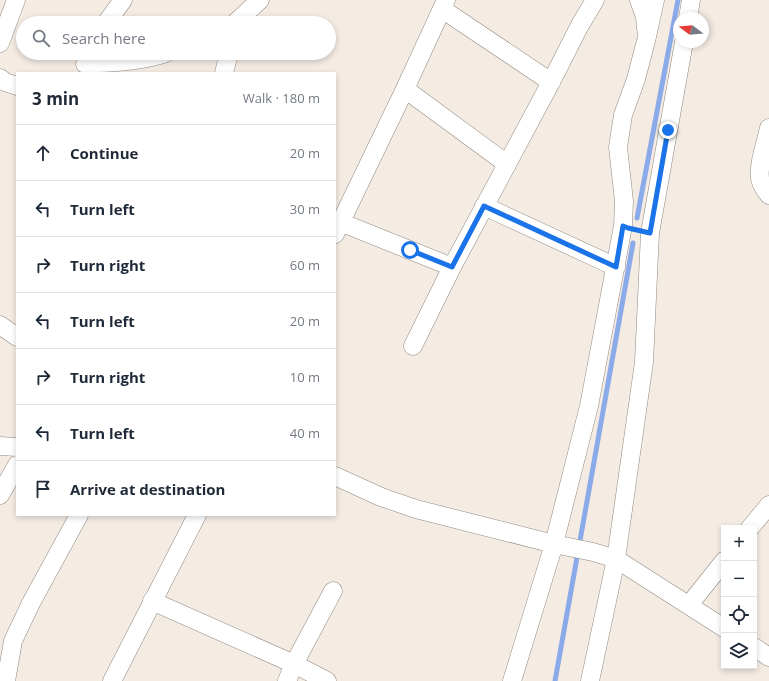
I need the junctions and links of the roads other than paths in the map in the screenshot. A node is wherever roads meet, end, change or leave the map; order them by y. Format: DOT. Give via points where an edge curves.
graph roads {
  1 [pos="16,0"];
  2 [pos="124,0"];
  3 [pos="260,0"];
  4 [pos="595,0"];
  5 [pos="639,0"];
  6 [pos="655,0"];
  7 [pos="691,0"];
  8 [pos="444,5"];
  9 [pos="689,12"];
  10 [pos="111,16"];
  11 [pos="243,16"];
  12 [pos="646,41"];
  13 [pos="0,43"];
  14 [pos="682,48"];
  15 [pos="137,60"];
  16 [pos="227,60"];
  17 [pos="86,63"];
  18 [pos="224,72"];
  19 [pos="0,78"];
  20 [pos="551,82"];
  21 [pos="16,86"];
  22 [pos="405,89"];
  23 [pos="769,128"];
  24 [pos="507,164"];
  25 [pos="769,195"];
  26 [pos="484,206"];
  27 [pos="337,225"];
  28 [pos="636,230"];
  29 [pos="452,267"];
  30 [pos="616,267"];
  31 [pos="414,346"];
  32 [pos="0,446"];
  33 [pos="16,447"];
  34 [pos="16,467"];
  35 [pos="336,476"];
  36 [pos="0,495"];
  37 [pos="769,505"];
  38 [pos="77,516"];
  39 [pos="196,516"];
  40 [pos="752,525"];
  41 [pos="561,545"];
  42 [pos="616,559"];
  43 [pos="721,565"];
  44 [pos="333,591"];
  45 [pos="152,601"];
  46 [pos="689,604"];
  47 [pos="721,626"];
  48 [pos="6,640"];
  49 [pos="757,649"];
  50 [pos="769,657"];
  51 [pos="294,664"];
  52 [pos="6,681"];
  53 [pos="112,681"];
  54 [pos="287,681"];
  55 [pos="327,681"];
  56 [pos="512,681"];
  57 [pos="590,681"];
  1 -- 13 [label="street"];
  2 -- 10 [label="street"];
  3 -- 11 [label="street"];
  4 -- 20 [label="street"];
  5 -- 12 [label="street" via="645,17"];
  6 -- 12 [label="street"];
  7 -- 9 [label="street"];
  8 -- 20 [label="street"];
  8 -- 22 [label="street"];
  12 -- 28 [label="street" via="623,115 618,147 624,201"];
  14 -- 28 [label="street"];
  15 -- 17 [label="street"];
  16 -- 18 [label="street"];
  19 -- 21 [label="street"];
  20 -- 24 [label="street"];
  22 -- 24 [label="street"];
  22 -- 27 [label="street"];
  23 -- 25 [label="street" via="760,179"];
  24 -- 26 [label="street"];
  26 -- 29 [label="street"];
  26 -- 30 [label="street"];
  27 -- 29 [label="street"];
  28 -- 30 [label="street"];
  28 -- 42 [label="street" via="644,362"];
  29 -- 31 [label="street"];
  30 -- 41 [label="street"];
  32 -- 33 [label="street"];
  34 -- 36 [label="street"];
  35 -- 41 [label="street" via="381,497 416,509"];
  37 -- 40 [label="street"];
  38 -- 48 [label="street" via="31,603"];
  39 -- 45 [label="street"];
  41 -- 42 [label="street"];
  41 -- 56 [label="street"];
  42 -- 46 [label="street"];
  42 -- 57 [label="street"];
  43 -- 46 [label="street"];
  44 -- 51 [label="street"];
  45 -- 51 [label="street"];
  45 -- 53 [label="street"];
  46 -- 47 [label="street"];
  48 -- 52 [label="street"];
  49 -- 50 [label="street"];
  51 -- 54 [label="street"];
  51 -- 55 [label="street"];
}
